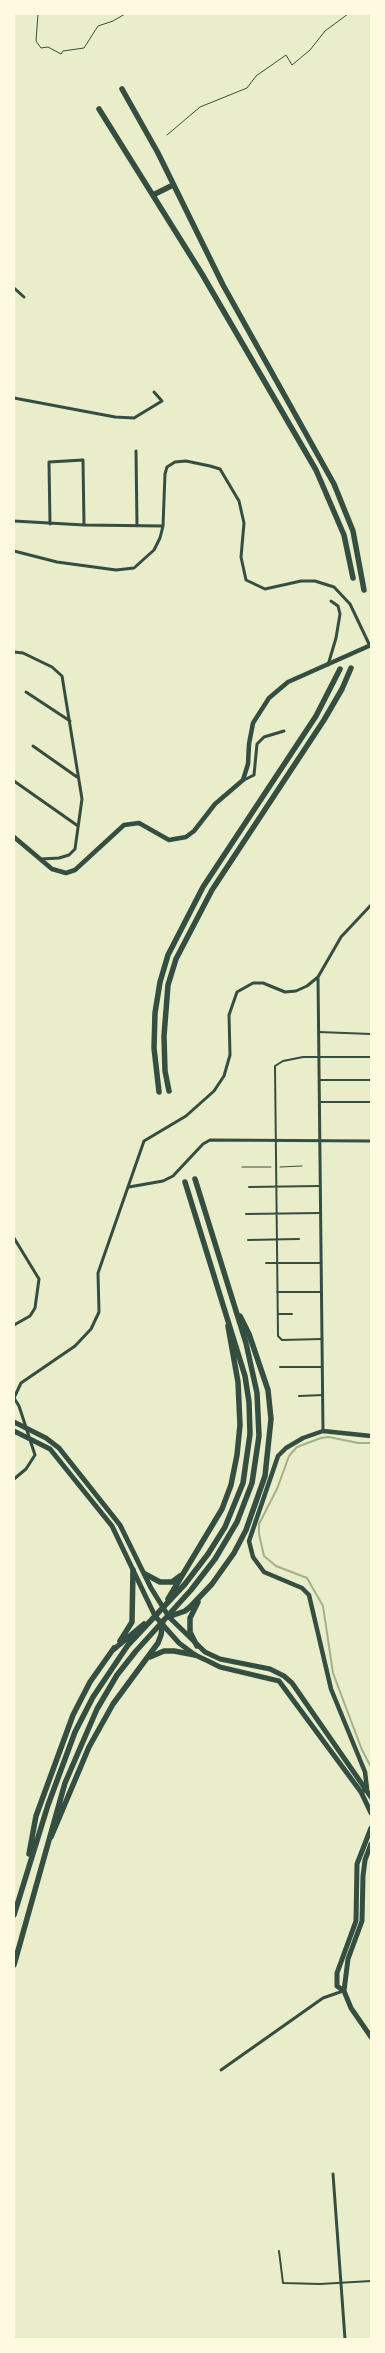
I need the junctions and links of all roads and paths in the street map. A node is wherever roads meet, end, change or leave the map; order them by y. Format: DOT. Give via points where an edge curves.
graph roads {
  1 [pos="38,14"];
  2 [pos="125,14"];
  3 [pos="348,14"];
  4 [pos="122,89"];
  5 [pos="100,109"];
  6 [pos="167,135"];
  7 [pos="173,185"];
  8 [pos="153,195"];
  9 [pos="14,288"];
  10 [pos="24,297"];
  11 [pos="154,392"];
  12 [pos="14,398"];
  13 [pos="136,451"];
  14 [pos="14,521"];
  15 [pos="50,524"];
  16 [pos="84,525"];
  17 [pos="137,526"];
  18 [pos="163,526"];
  19 [pos="14,551"];
  20 [pos="353,578"];
  21 [pos="364,590"];
  22 [pos="331,601"];
  23 [pos="371,646"];
  24 [pos="14,652"];
  25 [pos="328,665"];
  26 [pos="351,668"];
  27 [pos="340,669"];
  28 [pos="26,692"];
  29 [pos="71,722"];
  30 [pos="284,731"];
  31 [pos="33,746"];
  32 [pos="78,778"];
  33 [pos="243,780"];
  34 [pos="14,781"];
  35 [pos="78,826"];
  36 [pos="14,837"];
  37 [pos="40,860"];
  38 [pos="371,905"];
  39 [pos="318,977"];
  40 [pos="319,1032"];
  41 [pos="371,1034"];
  42 [pos="371,1057"];
  43 [pos="318,1058"];
  44 [pos="319,1080"];
  45 [pos="371,1080"];
  46 [pos="169,1091"];
  47 [pos="159,1092"];
  48 [pos="319,1102"];
  49 [pos="371,1102"];
  50 [pos="275,1140"];
  51 [pos="319,1140"];
  52 [pos="371,1141"];
  53 [pos="195,1179"];
  54 [pos="185,1182"];
  55 [pos="276,1186"];
  56 [pos="320,1186"];
  57 [pos="129,1187"];
  58 [pos="250,1187"];
  59 [pos="276,1213"];
  60 [pos="320,1213"];
  61 [pos="246,1214"];
  62 [pos="14,1238"];
  63 [pos="248,1240"];
  64 [pos="276,1240"];
  65 [pos="299,1240"];
  66 [pos="266,1263"];
  67 [pos="277,1263"];
  68 [pos="321,1263"];
  69 [pos="277,1292"];
  70 [pos="321,1292"];
  71 [pos="232,1301"];
  72 [pos="224,1306"];
  73 [pos="278,1314"];
  74 [pos="292,1314"];
  75 [pos="14,1325"];
  76 [pos="322,1339"];
  77 [pos="280,1367"];
  78 [pos="322,1367"];
  79 [pos="322,1395"];
  80 [pos="300,1396"];
  81 [pos="14,1398"];
  82 [pos="14,1422"];
  83 [pos="14,1431"];
  84 [pos="323,1431"];
  85 [pos="371,1436"];
  86 [pos="14,1479"];
  87 [pos="190,1562"];
  88 [pos="133,1570"];
  89 [pos="145,1574"];
  90 [pos="212,1584"];
  91 [pos="162,1608"];
  92 [pos="155,1616"];
  93 [pos="162,1618"];
  94 [pos="169,1618"];
  95 [pos="163,1626"];
  96 [pos="198,1646"];
  97 [pos="113,1650"];
  98 [pos="195,1655"];
  99 [pos="150,1657"];
  100 [pos="369,1789"];
  101 [pos="361,1792"];
  102 [pos="371,1797"];
  103 [pos="371,1813"];
  104 [pos="371,1828"];
  105 [pos="371,1844"];
  106 [pos="45,1851"];
  107 [pos="24,1878"];
  108 [pos="14,1915"];
  109 [pos="14,1965"];
  110 [pos="344,1991"];
  111 [pos="371,2037"];
  112 [pos="221,2070"];
  113 [pos="333,2174"];
  114 [pos="279,2251"];
  115 [pos="371,2281"];
  116 [pos="341,2283"];
  117 [pos="345,2339"];
  1 -- 2 [label="path" via="36,41 41,48 48,47 61,54 84,48 98,26"];
  3 -- 6 [label="path" via="325,31 292,65 286,55 256,76 247,88 200,107"];
  4 -- 7 [label="highway"];
  5 -- 8 [label="highway"];
  7 -- 8 [label="highway"];
  7 -- 21 [label="highway" via="213,265 334,484 353,531"];
  8 -- 20 [label="highway" via="326,489 344,535"];
  9 -- 10 [label="street"];
  11 -- 12 [label="street" via="162,401 134,418"];
  13 -- 17 [label="street"];
  14 -- 15 [label="street"];
  15 -- 16 [label="street"];
  15 -- 16 [label="street" via="49,462 83,460"];
  16 -- 17 [label="street"];
  17 -- 18 [label="street"];
  18 -- 19 [label="street" via="154,550 134,568 116,570 57,562"];
  18 -- 23 [label="street" via="167,467 186,461 220,469 239,501 242,513 241,557 246,580 265,589 301,581 315,581 334,587 350,604"];
  22 -- 25 [label="street" via="338,606 340,614"];
  23 -- 25 [label="street"];
  24 -- 29 [label="street" via="23,653 62,676"];
  25 -- 33 [label="street" via="288,682 263,705 252,728"];
  26 -- 46 [label="highway" via="324,720 212,890 176,959 168,985 164,1036"];
  27 -- 47 [label="highway" via="316,716 203,887 168,955 160,982 154,1035"];
  28 -- 29 [label="street"];
  29 -- 32 [label="street"];
  30 -- 33 [label="street" via="264,737 257,744 254,775"];
  31 -- 32 [label="street"];
  32 -- 35 [label="street" via="82,799"];
  33 -- 37 [label="street" via="215,804 194,831 186,836 169,840 145,825 131,823 119,829 75,870 66,873 52,869"];
  34 -- 35 [label="street"];
  35 -- 37 [label="street" via="75,849 69,855"];
  36 -- 37 [label="street"];
  38 -- 39 [label="street" via="341,937"];
  39 -- 40 [label="street"];
  39 -- 57 [label="street" via="296,992 280,991 260,982 237,992 229,1015 230,1055 224,1076 214,1091 186,1116 144,1141"];
  40 -- 41 [label="lane"];
  40 -- 43 [label="street"];
  42 -- 43 [label="lane"];
  43 -- 44 [label="street"];
  43 -- 50 [label="lane" via="284,1060 275,1066"];
  44 -- 45 [label="lane"];
  44 -- 48 [label="street"];
  48 -- 49 [label="lane"];
  48 -- 51 [label="street"];
  50 -- 51 [label="street"];
  50 -- 55 [label="lane"];
  50 -- 57 [label="street" via="210,1140 172,1176 163,1181"];
  51 -- 52 [label="street"];
  51 -- 56 [label="street"];
  53 -- 71 [label="highway"];
  54 -- 72 [label="highway"];
  55 -- 56 [label="lane"];
  55 -- 58 [label="lane"];
  55 -- 59 [label="lane"];
  56 -- 60 [label="street"];
  57 -- 81 [label="street" via="98,1273 99,1312 91,1329 75,1346 21,1383"];
  59 -- 60 [label="lane"];
  59 -- 61 [label="lane"];
  59 -- 64 [label="lane"];
  60 -- 68 [label="street"];
  62 -- 75 [label="street" via="39,1279 35,1308 30,1316"];
  63 -- 64 [label="lane"];
  64 -- 65 [label="lane"];
  64 -- 67 [label="lane"];
  66 -- 67 [label="lane"];
  67 -- 68 [label="lane"];
  67 -- 69 [label="lane"];
  68 -- 70 [label="street"];
  69 -- 70 [label="lane"];
  69 -- 73 [label="lane"];
  70 -- 76 [label="street"];
  71 -- 90 [label="highway" via="249,1334 268,1390 271,1419 265,1476 246,1530"];
  71 -- 106 [label="highway" via="257,1393 259,1436 248,1495 237,1522 215,1559 117,1675 64,1783"];
  72 -- 87 [label="highway" via="238,1382 240,1425 237,1456 222,1509"];
  72 -- 107 [label="highway" via="245,1376 249,1402 250,1434 243,1483 208,1554 110,1669 75,1732"];
  73 -- 74 [label="lane"];
  73 -- 76 [label="lane" via="279,1338"];
  76 -- 78 [label="street"];
  77 -- 78 [label="lane"];
  78 -- 79 [label="street"];
  79 -- 80 [label="lane"];
  79 -- 84 [label="street"];
  81 -- 86 [label="street" via="20,1406 34,1448 33,1461"];
  82 -- 89 [label="main road" via="59,1448 120,1525"];
  83 -- 88 [label="main road" via="55,1454 112,1526"];
  84 -- 85 [label="street"];
  84 -- 100 [label="street" via="292,1443 278,1456 270,1486 250,1534 250,1549 264,1572 302,1588 309,1595 332,1690"];
  87 -- 89 [label="highway" via="172,1582 152,1579"];
  87 -- 91 [label="highway"];
  88 -- 92 [label="main road"];
  88 -- 97 [label="highway" via="132,1622"];
  89 -- 91 [label="main road"];
  90 -- 94 [label="highway" via="185,1612"];
  90 -- 96 [label="highway" via="190,1618 190,1632"];
  91 -- 93 [label="highway"];
  91 -- 94 [label="main road"];
  92 -- 93 [label="highway"];
  92 -- 95 [label="main road"];
  92 -- 97 [label="highway"];
  93 -- 94 [label="highway"];
  93 -- 95 [label="highway"];
  94 -- 96 [label="main road"];
  95 -- 98 [label="main road"];
  95 -- 99 [label="highway"];
  96 -- 100 [label="main road" via="220,1659 284,1676"];
  97 -- 107 [label="highway" via="90,1682 58,1752 36,1816"];
  98 -- 99 [label="highway" via="174,1651"];
  98 -- 101 [label="main road" via="220,1667 279,1681"];
  99 -- 106 [label="highway" via="113,1704 89,1747"];
  100 -- 101 [label="street"];
  100 -- 102 [label="main road"];
  101 -- 103 [label="main road"];
  104 -- 110 [label="main road" via="357,1864 356,1921 337,1973 337,1986"];
  105 -- 110 [label="main road" via="363,1876 362,1921 348,1959"];
  106 -- 109 [label="highway"];
  107 -- 108 [label="highway"];
  110 -- 111 [label="main road" via="351,2008"];
  110 -- 112 [label="street" via="323,1998"];
  113 -- 116 [label="street"];
  114 -- 116 [label="lane" via="283,2282"];
  115 -- 116 [label="lane"];
  116 -- 117 [label="street"];
}
